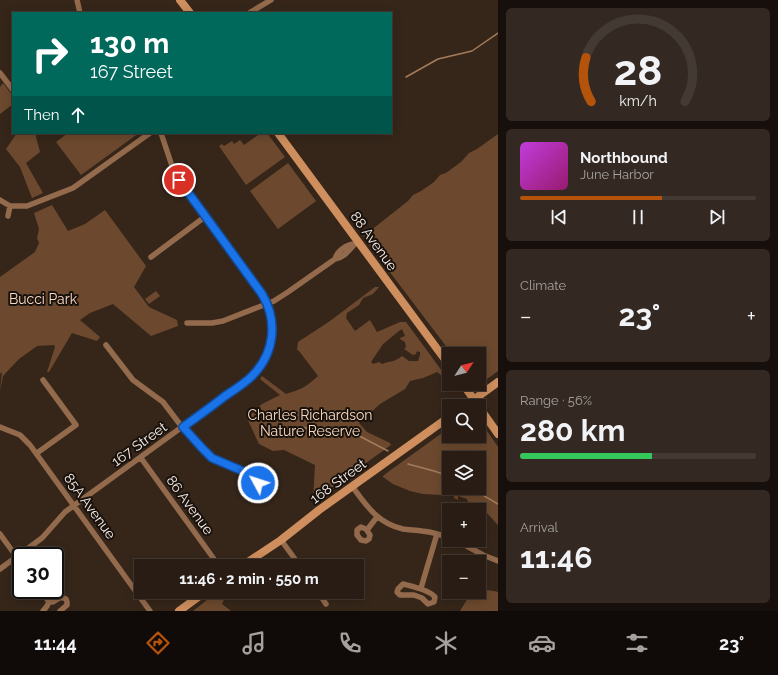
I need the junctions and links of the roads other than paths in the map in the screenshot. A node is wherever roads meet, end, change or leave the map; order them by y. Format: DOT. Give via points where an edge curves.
graph roads {
  1 [pos="77,0"];
  2 [pos="180,0"];
  3 [pos="271,0"];
  4 [pos="80,12"];
  5 [pos="189,12"];
  6 [pos="251,12"];
  7 [pos="0,73"];
  8 [pos="12,89"];
  9 [pos="149,134"];
  10 [pos="161,134"];
  11 [pos="279,134"];
  12 [pos="0,200"];
  13 [pos="10,206"];
  14 [pos="8,216"];
  15 [pos="206,216"];
  16 [pos="355,245"];
  17 [pos="151,257"];
  18 [pos="268,304"];
  19 [pos="187,323"];
  20 [pos="106,345"];
  21 [pos="442,357"];
  22 [pos="43,380"];
  23 [pos="498,382"];
  24 [pos="482,399"];
  25 [pos="486,417"];
  26 [pos="442,422"];
  27 [pos="0,427"];
  28 [pos="182,427"];
  29 [pos="498,434"];
  30 [pos="36,453"];
  31 [pos="141,458"];
  32 [pos="257,483"];
  33 [pos="352,486"];
  34 [pos="74,506"];
  35 [pos="378,517"];
  36 [pos="367,530"];
  37 [pos="0,534"];
  38 [pos="437,534"];
  39 [pos="442,536"];
  40 [pos="281,540"];
  41 [pos="29,547"];
  42 [pos="469,547"];
  43 [pos="12,550"];
  44 [pos="12,559"];
  45 [pos="214,559"];
  46 [pos="252,559"];
  47 [pos="295,559"];
  48 [pos="498,561"];
  49 [pos="0,569"];
  50 [pos="421,588"];
  51 [pos="47,599"];
  52 [pos="196,599"];
  53 [pos="323,599"];
  54 [pos="49,602"];
  55 [pos="326,604"];
  56 [pos="183,610"];
  57 [pos="43,611"];
  58 [pos="60,611"];
  59 [pos="150,611"];
  1 -- 4 [label="street"];
  2 -- 5 [label="main road"];
  3 -- 6 [label="street"];
  7 -- 8 [label="street"];
  9 -- 13 [label="street" via="77,186 33,204"];
  10 -- 15 [label="street, 167 Street" via="174,172"];
  11 -- 16 [label="main road, 88 Avenue"];
  12 -- 13 [label="street"];
  13 -- 14 [label="street"];
  15 -- 17 [label="street"];
  15 -- 18 [label="street, 167 Street"];
  16 -- 18 [label="street" via="340,258 335,258"];
  16 -- 21 [label="main road, 88 Avenue"];
  18 -- 19 [label="street" via="220,321"];
  18 -- 28 [label="street, 167 Street" via="272,320 272,337 262,364 248,379"];
  20 -- 28 [label="street" via="131,378 161,400"];
  22 -- 30 [label="street" via="76,425"];
  23 -- 24 [label="main road"];
  25 -- 29 [label="main road"];
  26 -- 33 [label="main road, 168 Street"];
  27 -- 30 [label="street, 85A Avenue" via="22,436"];
  28 -- 31 [label="street, 167 Street"];
  28 -- 32 [label="street" via="212,458 245,472"];
  30 -- 34 [label="street, 85A Avenue"];
  31 -- 34 [label="street, 167 Street"];
  31 -- 45 [label="street, 86 Avenue"];
  33 -- 35 [label="street" via="367,507"];
  33 -- 40 [label="main road, 168 Street"];
  34 -- 41 [label="street, 167 Street" via="60,517 42,538"];
  34 -- 59 [label="street, 85A Avenue"];
  35 -- 36 [label="street"];
  35 -- 38 [label="street" via="396,527"];
  37 -- 43 [label="street"];
  38 -- 39 [label="street"];
  38 -- 50 [label="street"];
  40 -- 46 [label="main road, 168 Street"];
  40 -- 47 [label="street"];
  42 -- 48 [label="street"];
  44 -- 49 [label="street, 167 Street"];
  50 -- 50 [label="street" via="434,595 434,602 428,604 421,597 401,595 397,590 402,584"];
  51 -- 54 [label="street"];
  52 -- 56 [label="main road"];
  53 -- 55 [label="street"];
  54 -- 57 [label="street"];
  54 -- 58 [label="street" via="61,597 66,599 67,605"];
}
